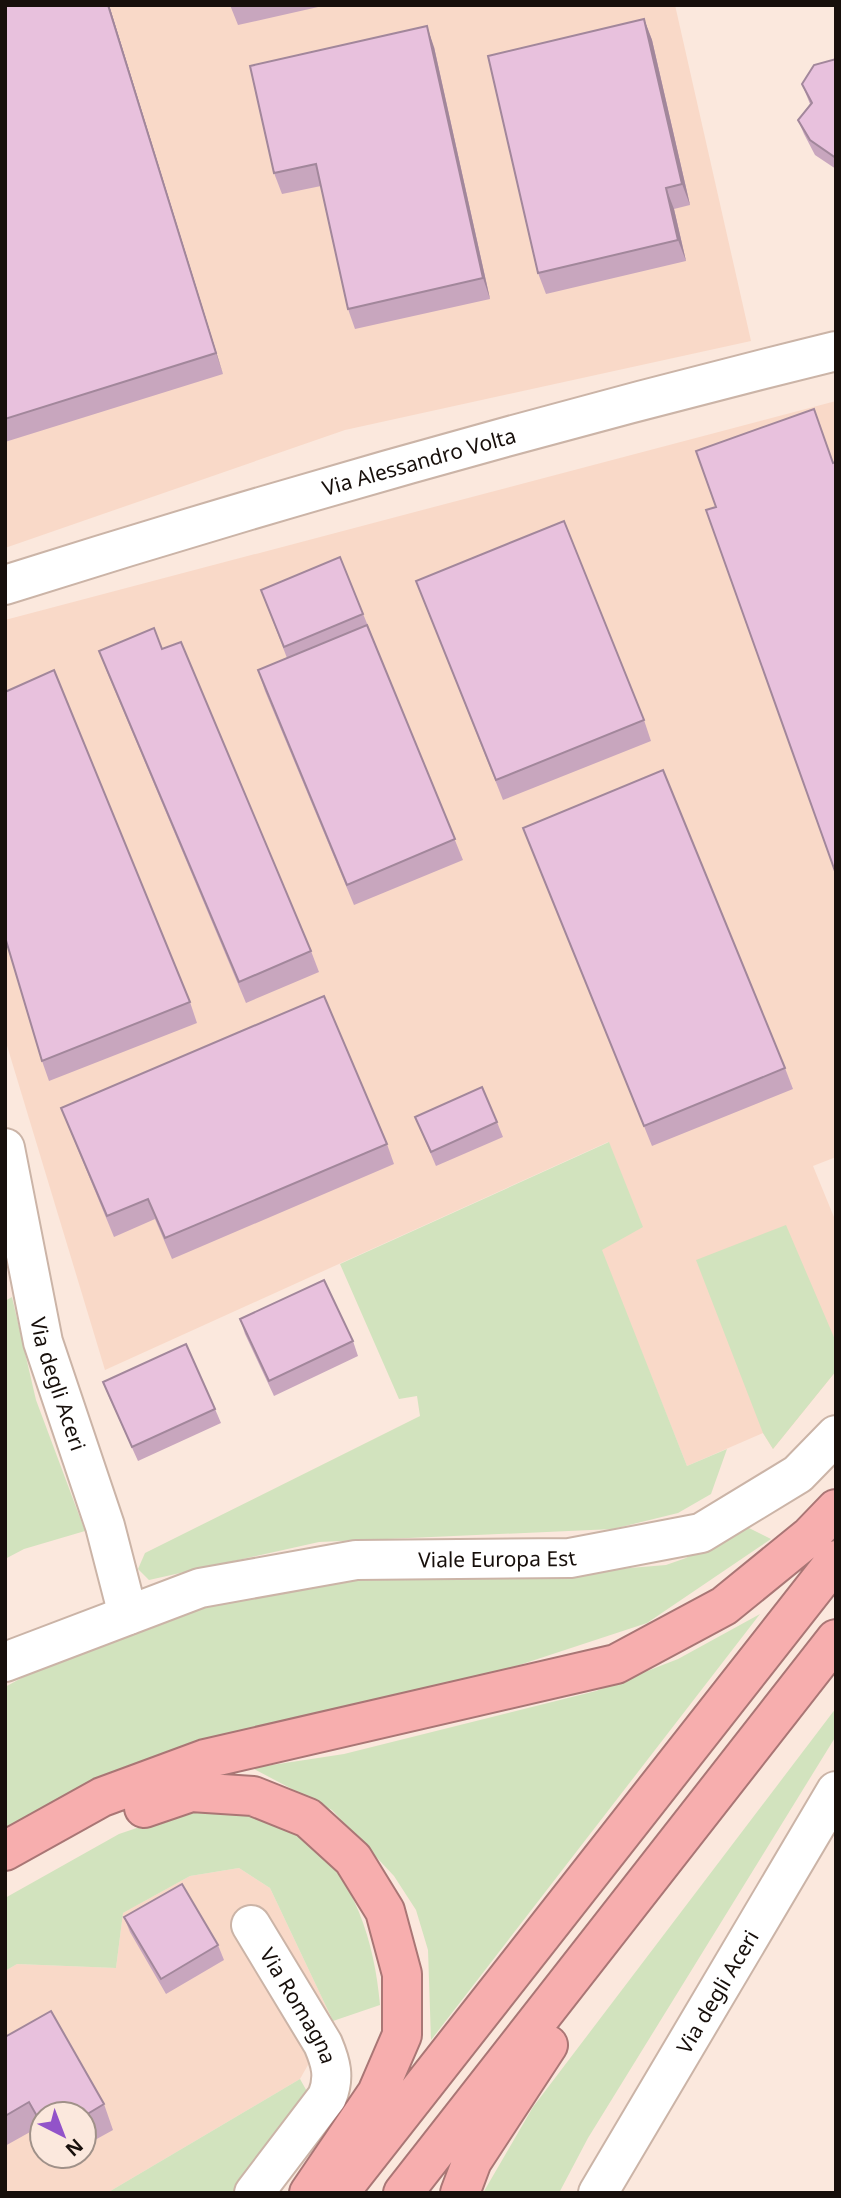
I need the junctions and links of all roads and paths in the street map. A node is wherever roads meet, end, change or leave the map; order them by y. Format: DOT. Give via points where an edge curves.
graph roads {
  1 [pos="836,352"];
  2 [pos="5,585"];
  3 [pos="5,1148"];
  4 [pos="836,1435"];
  5 [pos="836,1509"];
  6 [pos="836,1560"];
  7 [pos="128,1615"];
  8 [pos="836,1639"];
  9 [pos="5,1662"];
  10 [pos="836,1791"];
  11 [pos="684,1835"];
  12 [pos="5,1851"];
  13 [pos="5,1878"];
  14 [pos="251,1925"];
  15 [pos="254,2193"];
  16 [pos="309,2193"];
  17 [pos="339,2193"];
  18 [pos="403,2193"];
  19 [pos="460,2193"];
  20 [pos="598,2193"];
  1 -- 2 [label="street, Via Alessandro Volta" via="546,425 218,518"];
  3 -- 7 [label="street, Via degli Aceri" via="43,1342 105,1526"];
  4 -- 7 [label="street, Viale Europa Est" via="798,1474 701,1533 570,1558 356,1560 200,1588"];
  5 -- 12 [label="highway" via="724,1606 616,1664 205,1759 102,1797"];
  6 -- 17 [label="highway"];
  7 -- 9 [label="street, Viale Europa Est"];
  8 -- 11 [label="highway"];
  10 -- 20 [label="street, Via degli Aceri"];
  11 -- 18 [label="highway"];
  11 -- 19 [label="highway" via="472,2161"];
  13 -- 16 [label="highway" via="113,1819 191,1792 253,1796 308,1818 353,1859 385,1910 402,1974 402,2035 377,2092"];
  14 -- 15 [label="street, Via Romagna" via="323,2043 332,2065 333,2084"];
}
